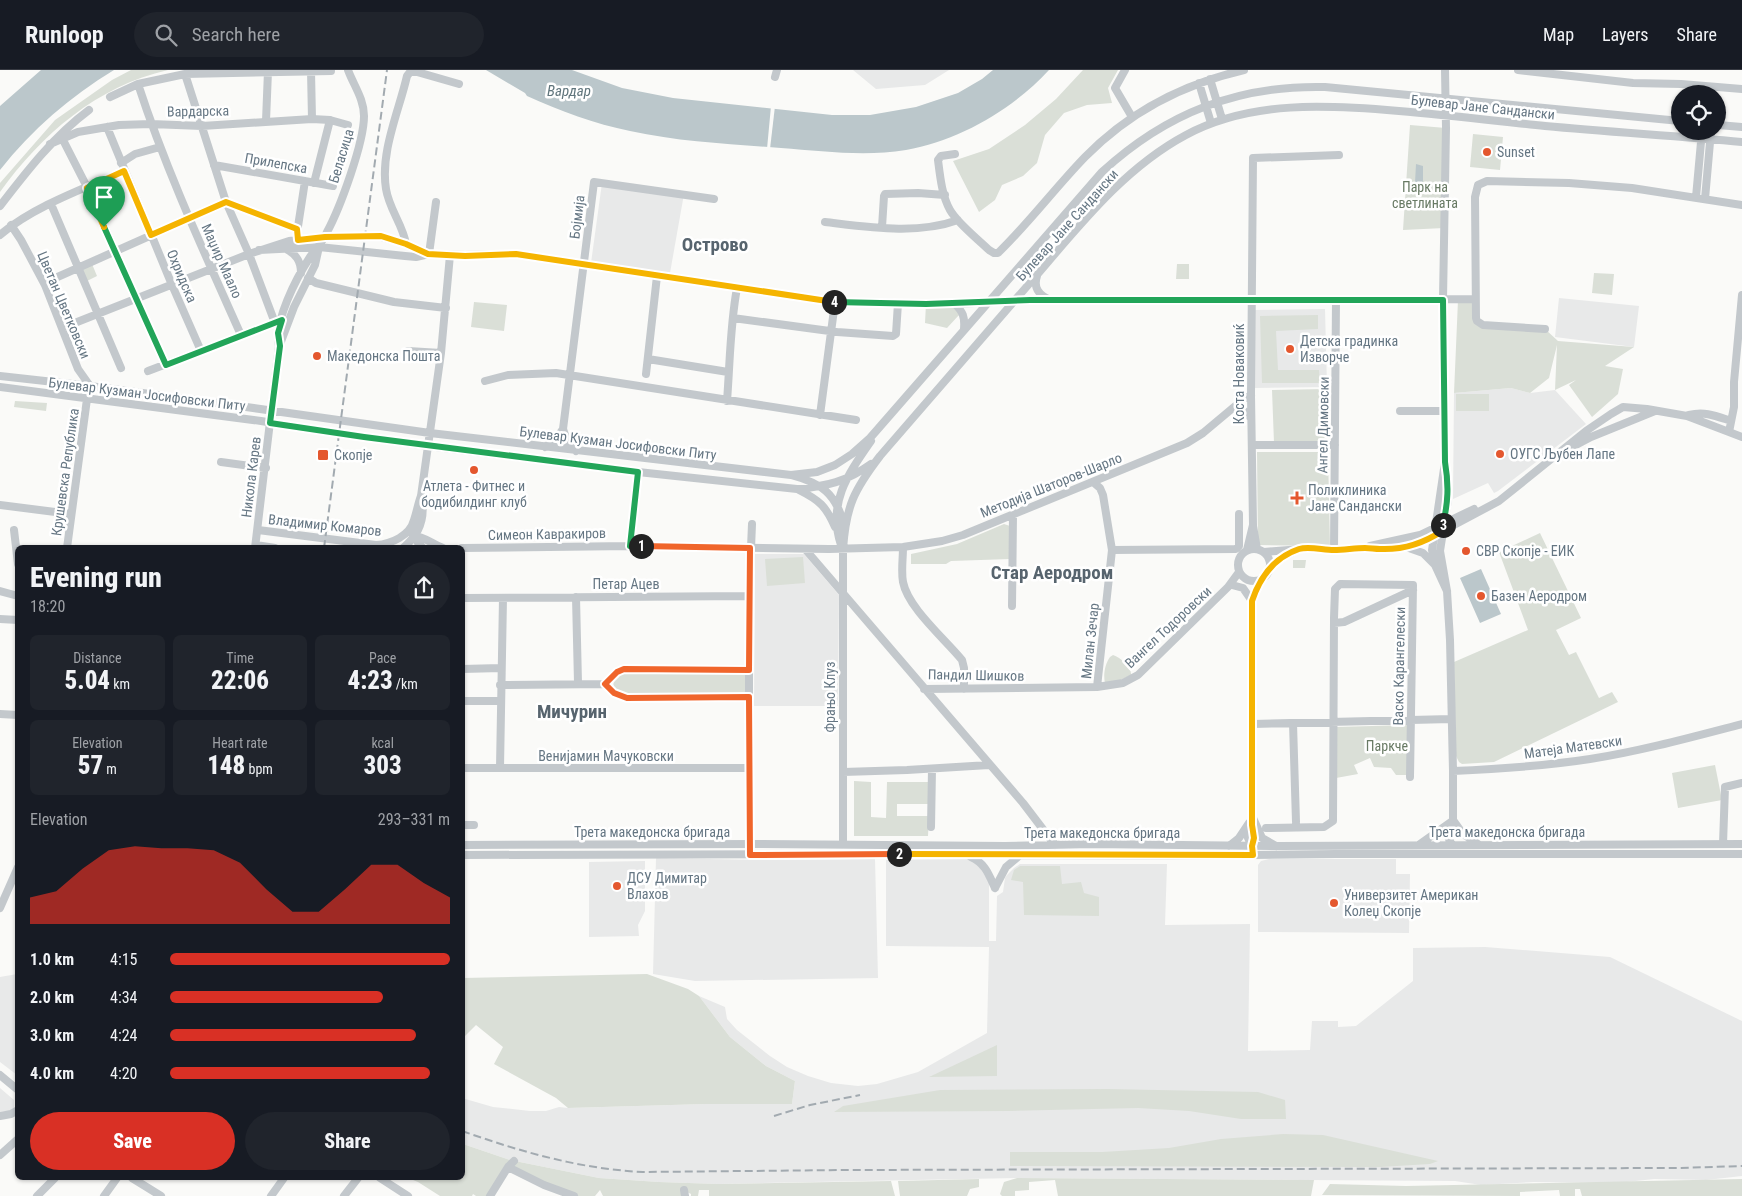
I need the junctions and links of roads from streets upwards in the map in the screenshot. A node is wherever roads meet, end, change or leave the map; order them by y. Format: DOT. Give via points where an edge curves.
graph roads {
  1 [pos="348,70"];
  2 [pos="1125,70"];
  3 [pos="1244,70"];
  4 [pos="1444,70"];
  5 [pos="1518,70"];
  6 [pos="268,71"];
  7 [pos="311,71"];
  8 [pos="331,71"];
  9 [pos="185,74"];
  10 [pos="1210,80"];
  11 [pos="1199,83"];
  12 [pos="138,84"];
  13 [pos="459,84"];
  14 [pos="1671,87"];
  15 [pos="1742,89"];
  16 [pos="1726,90"];
  17 [pos="110,97"];
  18 [pos="1445,99"];
  19 [pos="1216,102"];
  20 [pos="1205,106"];
  21 [pos="89,110"];
  22 [pos="1446,115"];
  23 [pos="1132,117"];
  24 [pos="312,119"];
  25 [pos="1222,119"];
  26 [pos="330,120"];
  27 [pos="1671,120"];
  28 [pos="266,121"];
  29 [pos="1211,123"];
  30 [pos="151,124"];
  31 [pos="348,125"];
  32 [pos="202,126"];
  33 [pos="1726,126"];
  34 [pos="107,127"];
  35 [pos="1742,127"];
  36 [pos="1671,133"];
  37 [pos="62,138"];
  38 [pos="1726,138"];
  39 [pos="1701,140"];
  40 [pos="1711,140"];
  41 [pos="1742,142"];
  42 [pos="50,144"];
  43 [pos="160,147"];
  44 [pos="955,154"];
  45 [pos="1339,155"];
  46 [pos="121,163"];
  47 [pos="214,164"];
  48 [pos="124,171"];
  49 [pos="305,181"];
  50 [pos="314,183"];
  51 [pos="333,186"];
  52 [pos="87,188"];
  53 [pos="945,195"];
  54 [pos="1696,197"];
  55 [pos="714,198"];
  56 [pos="1705,199"];
  57 [pos="226,202"];
  58 [pos="436,202"];
  59 [pos="52,204"];
  60 [pos="1742,205"];
  61 [pos="0,206"];
  62 [pos="189,218"];
  63 [pos="958,220"];
  64 [pos="825,222"];
  65 [pos="11,226"];
  66 [pos="882,226"];
  67 [pos="297,229"];
  68 [pos="0,235"];
  69 [pos="151,235"];
  70 [pos="325,237"];
  71 [pos="298,240"];
  72 [pos="406,244"];
  73 [pos="319,247"];
  74 [pos="286,248"];
  75 [pos="259,250"];
  76 [pos="116,251"];
  77 [pos="249,254"];
  78 [pos="428,254"];
  79 [pos="450,255"];
  80 [pos="584,264"];
  81 [pos="78,268"];
  82 [pos="211,268"];
  83 [pos="1038,273"];
  84 [pos="657,276"];
  85 [pos="304,277"];
  86 [pos="44,283"];
  87 [pos="172,285"];
  88 [pos="737,288"];
  89 [pos="1742,295"];
  90 [pos="136,298"];
  91 [pos="1475,299"];
  92 [pos="1252,300"];
  93 [pos="1336,300"];
  94 [pos="1443,300"];
  95 [pos="1014,301"];
  96 [pos="1054,301"];
  97 [pos="835,302"];
  98 [pos="898,303"];
  99 [pos="987,303"];
  100 [pos="956,304"];
  101 [pos="446,308"];
  102 [pos="97,314"];
  103 [pos="1741,315"];
  104 [pos="733,318"];
  105 [pos="278,322"];
  106 [pos="62,328"];
  107 [pos="964,329"];
  108 [pos="1544,330"];
  109 [pos="832,332"];
  110 [pos="240,335"];
  111 [pos="280,346"];
  112 [pos="408,350"];
  113 [pos="201,351"];
  114 [pos="441,354"];
  115 [pos="648,359"];
  116 [pos="166,365"];
  117 [pos="121,368"];
  118 [pos="78,369"];
  119 [pos="148,371"];
  120 [pos="728,372"];
  121 [pos="646,374"];
  122 [pos="0,376"];
  123 [pos="569,376"];
  124 [pos="484,380"];
  125 [pos="67,384"];
  126 [pos="90,386"];
  127 [pos="0,388"];
  128 [pos="1251,395"];
  129 [pos="87,399"];
  130 [pos="727,401"];
  131 [pos="1234,409"];
  132 [pos="271,410"];
  133 [pos="1400,410"];
  134 [pos="1657,410"];
  135 [pos="1445,411"];
  136 [pos="820,415"];
  137 [pos="1687,416"];
  138 [pos="1251,418"];
  139 [pos="856,420"];
  140 [pos="1731,421"];
  141 [pos="270,423"];
  142 [pos="881,427"];
  143 [pos="563,429"];
  144 [pos="1729,432"];
  145 [pos="430,433"];
  146 [pos="1742,437"];
  147 [pos="1252,445"];
  148 [pos="1335,445"];
  149 [pos="428,446"];
  150 [pos="545,447"];
  151 [pos="576,451"];
  152 [pos="1558,454"];
  153 [pos="880,456"];
  154 [pos="221,462"];
  155 [pos="1445,462"];
  156 [pos="266,468"];
  157 [pos="824,470"];
  158 [pos="638,472"];
  159 [pos="791,476"];
  160 [pos="845,480"];
  161 [pos="1093,482"];
  162 [pos="822,487"];
  163 [pos="797,489"];
  164 [pos="1448,500"];
  165 [pos="0,504"];
  166 [pos="838,504"];
  167 [pos="1486,507"];
  168 [pos="71,514"];
  169 [pos="1239,514"];
  170 [pos="1464,514"];
  171 [pos="1012,515"];
  172 [pos="417,523"];
  173 [pos="752,524"];
  174 [pos="1252,524"];
  175 [pos="845,527"];
  176 [pos="1440,528"];
  177 [pos="14,530"];
  178 [pos="260,530"];
  179 [pos="837,531"];
  180 [pos="415,536"];
  181 [pos="1435,536"];
  182 [pos="399,538"];
  183 [pos="425,544"];
  184 [pos="16,545"];
  185 [pos="67,545"];
  186 [pos="257,545"];
  187 [pos="406,545"];
  188 [pos="630,546"];
  189 [pos="902,547"];
  190 [pos="1406,547"];
  191 [pos="465,548"];
  192 [pos="750,548"];
  193 [pos="1366,548"];
  194 [pos="805,549"];
  195 [pos="842,549"];
  196 [pos="1301,549"];
  197 [pos="1112,550"];
  198 [pos="1247,550"];
  199 [pos="1260,550"];
  200 [pos="1334,550"];
  201 [pos="1435,564"];
  202 [pos="1269,568"];
  203 [pos="1243,576"];
  204 [pos="1261,579"];
  205 [pos="1230,586"];
  206 [pos="1413,588"];
  207 [pos="0,591"];
  208 [pos="1447,591"];
  209 [pos="843,593"];
  210 [pos="15,595"];
  211 [pos="749,596"];
  212 [pos="576,597"];
  213 [pos="1254,597"];
  214 [pos="465,598"];
  215 [pos="503,598"];
  216 [pos="1012,606"];
  217 [pos="0,619"];
  218 [pos="15,620"];
  219 [pos="1334,623"];
  220 [pos="465,668"];
  221 [pos="501,668"];
  222 [pos="749,670"];
  223 [pos="578,683"];
  224 [pos="1123,683"];
  225 [pos="605,684"];
  226 [pos="500,685"];
  227 [pos="1098,687"];
  228 [pos="924,689"];
  229 [pos="964,689"];
  230 [pos="749,697"];
  231 [pos="500,701"];
  232 [pos="465,702"];
  233 [pos="0,714"];
  234 [pos="15,715"];
  235 [pos="1451,719"];
  236 [pos="1411,721"];
  237 [pos="1293,723"];
  238 [pos="1333,723"];
  239 [pos="1253,724"];
  240 [pos="1742,724"];
  241 [pos="989,765"];
  242 [pos="465,768"];
  243 [pos="500,768"];
  244 [pos="749,768"];
  245 [pos="932,769"];
  246 [pos="1453,771"];
  247 [pos="843,772"];
  248 [pos="1410,777"];
  249 [pos="1742,783"];
  250 [pos="1252,816"];
  251 [pos="1452,820"];
  252 [pos="1296,822"];
  253 [pos="465,825"];
  254 [pos="474,825"];
  255 [pos="931,828"];
  256 [pos="1266,828"];
  257 [pos="1053,842"];
  258 [pos="749,844"];
  259 [pos="843,844"];
  260 [pos="1480,844"];
  261 [pos="1723,844"];
  262 [pos="1742,844"];
  263 [pos="465,845"];
  264 [pos="1418,845"];
  265 [pos="1452,845"];
  266 [pos="1229,846"];
  267 [pos="1252,846"];
  268 [pos="1278,846"];
  269 [pos="964,854"];
  270 [pos="1742,854"];
  271 [pos="465,855"];
  272 [pos="750,855"];
  273 [pos="1253,855"];
  274 [pos="1451,855"];
  275 [pos="1019,856"];
  276 [pos="15,874"];
  277 [pos="15,876"];
  278 [pos="12,880"];
  279 [pos="0,908"];
  280 [pos="0,1075"];
  281 [pos="15,1086"];
  282 [pos="15,1114"];
  283 [pos="2,1116"];
  284 [pos="15,1142"];
  285 [pos="0,1155"];
  286 [pos="53,1180"];
  287 [pos="116,1180"];
  288 [pos="135,1180"];
  289 [pos="283,1180"];
  290 [pos="356,1180"];
  291 [pos="383,1180"];
  292 [pos="550,1187"];
  293 [pos="37,1196"];
  294 [pos="104,1196"];
  295 [pos="161,1196"];
  296 [pos="271,1196"];
  297 [pos="344,1196"];
  298 [pos="408,1196"];
  299 [pos="490,1196"];
  300 [pos="545,1196"];
  301 [pos="574,1196"];
  1 -- 70 [label="street, Беласица" via="362,102 363,127 345,189"];
  2 -- 23 [label="street" via="1115,88"];
  3 -- 10 [label="street"];
  4 -- 18 [label="street"];
  5 -- 14 [label="street"];
  6 -- 7 [label="street"];
  6 -- 9 [label="street"];
  6 -- 28 [label="street"];
  7 -- 8 [label="street"];
  7 -- 24 [label="street"];
  9 -- 12 [label="street"];
  9 -- 32 [label="street"];
  10 -- 11 [label="street"];
  10 -- 19 [label="street"];
  11 -- 20 [label="street"];
  11 -- 23 [label="street"];
  12 -- 17 [label="street"];
  12 -- 30 [label="street, Маџир Маало"];
  13 -- 72 [label="street" via="416,72 407,76 385,170 391,209"];
  15 -- 16 [label="street"];
  18 -- 19 [label="street, Булевар Јане Сандански" via="1306,86 1252,92"];
  18 -- 22 [label="street"];
  18 -- 27 [label="street, Булевар Јане Сандански"];
  19 -- 20 [label="street, Булевар Јане Сандански"];
  19 -- 25 [label="street"];
  20 -- 29 [label="street"];
  20 -- 99 [label="street, Булевар Јане Сандански" via="1158,129 1113,161"];
  21 -- 42 [label="street"];
  22 -- 25 [label="street, Булевар Јане Сандански" via="1321,106 1269,110"];
  22 -- 36 [label="street, Булевар Јане Сандански" via="1547,126"];
  22 -- 94 [label="street"];
  23 -- 63 [label="street" via="1086,156 998,253 989,250"];
  24 -- 26 [label="street, Вардарска"];
  24 -- 28 [label="street, Вардарска"];
  25 -- 29 [label="street, Булевар Јане Сандански"];
  26 -- 31 [label="street, Вардарска"];
  26 -- 50 [label="street"];
  28 -- 32 [label="street, Вардарска"];
  29 -- 83 [label="street, Булевар Јане Сандански" via="1171,143 1139,166 1099,204"];
  30 -- 32 [label="street, Вардарска"];
  30 -- 34 [label="street, Вардарска"];
  30 -- 43 [label="street, Маџир Маало"];
  32 -- 47 [label="street"];
  33 -- 35 [label="street"];
  34 -- 37 [label="street, Вардарска"];
  34 -- 46 [label="street, Охридска"];
  37 -- 42 [label="street, Вардарска"];
  37 -- 52 [label="street"];
  38 -- 41 [label="street, Булевар Јане Сандански"];
  39 -- 54 [label="street"];
  40 -- 56 [label="street"];
  42 -- 61 [label="street"];
  43 -- 46 [label="street" via="135,154"];
  43 -- 62 [label="street, Маџир Маало"];
  44 -- 53 [label="street" via="941,156 938,160"];
  45 -- 92 [label="street, Коста Новаковиќ" via="1254,158"];
  46 -- 48 [label="street, Охридска"];
  47 -- 49 [label="street, Прилепска"];
  47 -- 57 [label="street"];
  48 -- 52 [label="street"];
  48 -- 69 [label="street, Охридска"];
  49 -- 50 [label="street, Прилепска"];
  49 -- 67 [label="street"];
  50 -- 51 [label="street, Прилепска"];
  52 -- 59 [label="street"];
  52 -- 76 [label="street"];
  53 -- 63 [label="street"];
  53 -- 66 [label="street" via="885,194"];
  54 -- 56 [label="street"];
  54 -- 91 [label="street" via="1569,182 1482,182 1475,192"];
  55 -- 80 [label="street, Бојмија" via="594,182"];
  56 -- 60 [label="street"];
  57 -- 62 [label="street"];
  57 -- 67 [label="street"];
  57 -- 77 [label="street"];
  58 -- 78 [label="street"];
  59 -- 65 [label="street"];
  59 -- 81 [label="street"];
  62 -- 69 [label="street"];
  62 -- 82 [label="street, Маџир Маало"];
  63 -- 66 [label="street" via="942,226"];
  64 -- 66 [label="street"];
  65 -- 68 [label="street"];
  65 -- 86 [label="street, Цветан Цветковски"];
  67 -- 71 [label="street"];
  69 -- 76 [label="street"];
  69 -- 87 [label="street, Охридска"];
  70 -- 71 [label="street"];
  70 -- 72 [label="street" via="381,236"];
  70 -- 73 [label="street, Беласица"];
  71 -- 75 [label="street"];
  72 -- 78 [label="street"];
  73 -- 74 [label="street"];
  73 -- 78 [label="street" via="416,257"];
  73 -- 85 [label="street, Беласица" via="308,260"];
  74 -- 75 [label="street"];
  74 -- 85 [label="street" via="298,258"];
  75 -- 77 [label="street"];
  76 -- 81 [label="street"];
  76 -- 90 [label="street"];
  77 -- 82 [label="street"];
  77 -- 105 [label="street"];
  78 -- 79 [label="street"];
  79 -- 80 [label="street" via="516,254"];
  79 -- 101 [label="street"];
  80 -- 84 [label="street"];
  80 -- 123 [label="street, Бојмија"];
  81 -- 86 [label="street"];
  81 -- 102 [label="street"];
  82 -- 87 [label="street"];
  82 -- 110 [label="street, Маџир Маало"];
  83 -- 95 [label="street, Булевар Јане Сандански"];
  83 -- 96 [label="street" via="1035,281 1038,292"];
  84 -- 88 [label="street"];
  84 -- 115 [label="street"];
  85 -- 101 [label="street" via="316,283 394,302"];
  85 -- 105 [label="street, Беласица"];
  85 -- 111 [label="street, Беласица"];
  86 -- 106 [label="street, Цветан Цветковски"];
  87 -- 90 [label="street"];
  87 -- 113 [label="street, Охридска"];
  88 -- 97 [label="street"];
  88 -- 104 [label="street"];
  89 -- 103 [label="street"];
  90 -- 102 [label="street"];
  90 -- 116 [label="street"];
  91 -- 94 [label="street"];
  91 -- 108 [label="street" via="1477,322 1483,325"];
  92 -- 93 [label="street"];
  92 -- 96 [label="street"];
  92 -- 128 [label="street, Коста Новаковиќ"];
  93 -- 94 [label="street"];
  93 -- 148 [label="street, Ангел Димовски"];
  94 -- 135 [label="street"];
  95 -- 96 [label="street"];
  95 -- 99 [label="street"];
  95 -- 153 [label="street, Булевар Јане Сандански"];
  97 -- 98 [label="street"];
  97 -- 109 [label="street"];
  98 -- 100 [label="street"];
  98 -- 109 [label="street" via="895,335"];
  99 -- 100 [label="street"];
  99 -- 107 [label="street, Булевар Јане Сандански"];
  100 -- 107 [label="street" via="965,319"];
  101 -- 114 [label="street"];
  102 -- 106 [label="street"];
  102 -- 117 [label="street"];
  103 -- 140 [label="street"];
  104 -- 109 [label="street"];
  104 -- 120 [label="street"];
  105 -- 110 [label="street"];
  105 -- 111 [label="street, Беласица"];
  106 -- 118 [label="street, Цветан Цветковски"];
  107 -- 142 [label="street, Булевар Јане Сандански"];
  109 -- 136 [label="street"];
  110 -- 113 [label="street"];
  111 -- 132 [label="street, Беласица"];
  112 -- 114 [label="street"];
  113 -- 116 [label="street"];
  114 -- 145 [label="street"];
  115 -- 120 [label="street"];
  115 -- 121 [label="street"];
  116 -- 119 [label="street"];
  118 -- 125 [label="street, Цветан Цветковски" via="75,378"];
  118 -- 126 [label="street, Цветан Цветковски"];
  120 -- 130 [label="street"];
  122 -- 125 [label="street, Булевар Кузман Јосифовски Питу"];
  123 -- 124 [label="street" via="537,373"];
  123 -- 130 [label="street"];
  123 -- 143 [label="street, Бојмија"];
  125 -- 126 [label="street, Булевар Кузман Јосифовски Питу"];
  126 -- 132 [label="street, Булевар Кузман Јосифовски Питу"];
  127 -- 129 [label="street, Булевар Кузман Јосифовски Питу"];
  128 -- 131 [label="street, Методија Шаторов-Шарло"];
  128 -- 138 [label="street, Коста Новаковиќ"];
  129 -- 141 [label="street, Булевар Кузман Јосифовски Питу"];
  129 -- 168 [label="street, Крушевска Република"];
  130 -- 136 [label="street"];
  131 -- 138 [label="street" via="1243,410"];
  131 -- 161 [label="street, Методија Шаторов-Шарло" via="1187,444"];
  132 -- 141 [label="street, Никола Карев"];
  132 -- 145 [label="street, Булевар Кузман Јосифовски Питу"];
  133 -- 135 [label="street"];
  134 -- 137 [label="street"];
  134 -- 152 [label="street"];
  134 -- 152 [label="street" via="1620,408"];
  135 -- 155 [label="street"];
  136 -- 139 [label="street"];
  137 -- 140 [label="street" via="1712,414"];
  137 -- 144 [label="street"];
  138 -- 147 [label="street, Коста Новаковиќ"];
  140 -- 144 [label="street"];
  141 -- 149 [label="street, Булевар Кузман Јосифовски Питу"];
  141 -- 156 [label="street, Никола Карев"];
  142 -- 157 [label="street, Булевар Јане Сандански" via="852,454"];
  142 -- 160 [label="street, Булевар Јане Сандански"];
  143 -- 150 [label="street"];
  143 -- 151 [label="street" via="567,441"];
  144 -- 146 [label="street"];
  145 -- 149 [label="street, Владимир Комаров"];
  145 -- 150 [label="street, Булевар Кузман Јосифовски Питу"];
  147 -- 148 [label="street"];
  147 -- 174 [label="street, Коста Новаковиќ"];
  148 -- 200 [label="street, Ангел Димовски"];
  149 -- 158 [label="street, Булевар Кузман Јосифовски Питу"];
  149 -- 172 [label="street, Владимир Комаров" via="417,504"];
  150 -- 151 [label="street, Булевар Кузман Јосифовски Питу"];
  151 -- 159 [label="street, Булевар Кузман Јосифовски Питу"];
  152 -- 167 [label="street" via="1499,501"];
  153 -- 160 [label="street"];
  153 -- 175 [label="street, Фрањо Клуз" via="851,501"];
  154 -- 156 [label="street"];
  155 -- 164 [label="street"];
  155 -- 176 [label="street"];
  156 -- 178 [label="street, Никола Карев"];
  157 -- 159 [label="street, Булевар Кузман Јосифовски Питу"];
  158 -- 163 [label="street, Булевар Кузман Јосифовски Питу"];
  158 -- 188 [label="street"];
  159 -- 162 [label="street, Булевар Кузман Јосифовски Питу"];
  160 -- 162 [label="street"];
  160 -- 166 [label="street, Фрањо Клуз"];
  161 -- 171 [label="street, Методија Шаторов-Шарло"];
  161 -- 197 [label="street, Милан Зечар" via="1103,496"];
  162 -- 163 [label="street"];
  162 -- 166 [label="street, Фрањо Клуз"];
  163 -- 179 [label="street" via="820,502"];
  164 -- 170 [label="street" via="1455,512"];
  164 -- 176 [label="street"];
  165 -- 168 [label="street"];
  166 -- 175 [label="street, Фрањо Клуз"];
  166 -- 179 [label="street, Фрањо Клуз"];
  167 -- 170 [label="street"];
  167 -- 176 [label="street"];
  168 -- 185 [label="street, Крушевска Република"];
  169 -- 197 [label="street" via="1239,546 1236,549"];
  170 -- 176 [label="street"];
  171 -- 189 [label="street, Методија Шаторов-Шарло" via="942,541"];
  171 -- 216 [label="street"];
  172 -- 180 [label="street"];
  172 -- 182 [label="street, Владимир Комаров"];
  172 -- 183 [label="street"];
  173 -- 192 [label="street"];
  174 -- 198 [label="street, Коста Новаковиќ"];
  174 -- 199 [label="street, Коста Новаковиќ"];
  175 -- 195 [label="street, Фрањо Клуз"];
  176 -- 181 [label="street"];
  176 -- 193 [label="street"];
  176 -- 208 [label="street" via="1441,560"];
  177 -- 184 [label="street"];
  178 -- 182 [label="street, Владимир Комаров" via="376,545 388,544"];
  178 -- 186 [label="street, Никола Карев"];
  179 -- 195 [label="street, Фрањо Клуз"];
  180 -- 182 [label="street"];
  180 -- 183 [label="street" via="422,537"];
  180 -- 187 [label="street"];
  181 -- 190 [label="street"];
  181 -- 201 [label="street" via="1432,550"];
  188 -- 191 [label="street, Симеон Кавракиров"];
  188 -- 192 [label="street, Симеон Кавракиров"];
  189 -- 195 [label="street, Методија Шаторов-Шарло"];
  189 -- 229 [label="street" via="902,576 908,594 962,660"];
  190 -- 193 [label="street"];
  190 -- 201 [label="street" via="1423,553"];
  192 -- 194 [label="street, Симеон Кавракиров"];
  192 -- 211 [label="street"];
  193 -- 200 [label="street"];
  194 -- 195 [label="street, Симеон Кавракиров"];
  194 -- 209 [label="street, Пандил Шишков"];
  195 -- 209 [label="street, Фрањо Клуз"];
  196 -- 199 [label="street"];
  196 -- 200 [label="street"];
  196 -- 202 [label="street"];
  197 -- 227 [label="street, Милан Зечар"];
  198 -- 199 [label="street"];
  198 -- 203 [label="street" via="1238,559"];
  199 -- 202 [label="street" via="1268,558"];
  201 -- 208 [label="street"];
  202 -- 204 [label="street"];
  203 -- 204 [label="street" via="1255,581"];
  203 -- 205 [label="street, Вангел Тодоровски"];
  203 -- 213 [label="street"];
  204 -- 213 [label="street"];
  205 -- 213 [label="street" via="1243,588"];
  205 -- 224 [label="street, Вангел Тодоровски" via="1145,670"];
  206 -- 219 [label="street" via="1344,622"];
  206 -- 219 [label="street" via="1340,584 1335,589"];
  206 -- 236 [label="street, Васко Карангелески"];
  207 -- 210 [label="street"];
  208 -- 235 [label="street"];
  209 -- 228 [label="street, Пандил Шишков"];
  209 -- 247 [label="street, Фрањо Клуз"];
  211 -- 212 [label="street, Петар Ацев"];
  211 -- 222 [label="street"];
  212 -- 215 [label="street, Петар Ацев"];
  212 -- 223 [label="street"];
  213 -- 239 [label="street"];
  214 -- 215 [label="street, Петар Ацев"];
  215 -- 221 [label="street"];
  217 -- 218 [label="street"];
  219 -- 238 [label="street"];
  220 -- 221 [label="street"];
  221 -- 226 [label="street"];
  222 -- 225 [label="street" via="624,669"];
  222 -- 230 [label="street"];
  223 -- 225 [label="street"];
  223 -- 226 [label="street"];
  224 -- 227 [label="street, Пандил Шишков"];
  225 -- 230 [label="street" via="614,693 627,698"];
  226 -- 231 [label="street"];
  227 -- 229 [label="street, Пандил Шишков"];
  228 -- 229 [label="street, Пандил Шишков"];
  228 -- 241 [label="street"];
  230 -- 244 [label="street"];
  231 -- 232 [label="street"];
  231 -- 243 [label="street"];
  233 -- 234 [label="street"];
  235 -- 236 [label="street"];
  235 -- 246 [label="street"];
  236 -- 238 [label="street"];
  236 -- 248 [label="street, Васко Карангелески"];
  237 -- 238 [label="street"];
  237 -- 239 [label="street"];
  237 -- 252 [label="street"];
  238 -- 256 [label="street" via="1333,821 1324,827"];
  239 -- 250 [label="street"];
  240 -- 246 [label="street, Матеја Матевски" via="1590,759"];
  241 -- 245 [label="street"];
  241 -- 257 [label="street"];
  242 -- 243 [label="street, Венијамин Мачуковски"];
  243 -- 244 [label="street, Венијамин Мачуковски"];
  244 -- 258 [label="street"];
  245 -- 247 [label="street"];
  245 -- 255 [label="street"];
  246 -- 251 [label="street"];
  247 -- 259 [label="street, Фрањо Клуз"];
  249 -- 261 [label="street" via="1725,787"];
  250 -- 266 [label="street" via="1240,838"];
  250 -- 267 [label="street"];
  250 -- 268 [label="street" via="1262,838"];
  251 -- 260 [label="street" via="1462,834"];
  251 -- 264 [label="street"];
  251 -- 265 [label="street" via="1447,835"];
  253 -- 254 [label="street"];
  257 -- 259 [label="street, Трета македонска бригада"];
  257 -- 266 [label="street, Трета македонска бригада"];
  258 -- 259 [label="street, Трета македонска бригада"];
  258 -- 263 [label="street, Трета македонска бригада"];
  258 -- 272 [label="street"];
  260 -- 261 [label="street, Трета македонска бригада"];
  260 -- 265 [label="street, Трета македонска бригада"];
  261 -- 262 [label="street, Трета македонска бригада"];
  264 -- 265 [label="street, Трета македонска бригада"];
  264 -- 268 [label="street, Трета македонска бригада"];
  265 -- 274 [label="street"];
  266 -- 267 [label="street, Трета македонска бригада"];
  267 -- 268 [label="street, Трета македонска бригада"];
  267 -- 273 [label="street"];
  269 -- 272 [label="street, Трета македонска бригада"];
  269 -- 275 [label="street, Трета македонска бригада"];
  269 -- 275 [label="street" via="982,863 995,888 1006,867"];
  270 -- 274 [label="street, Трета македонска бригада"];
  271 -- 272 [label="street, Трета македонска бригада"];
  273 -- 274 [label="street, Трета македонска бригада"];
  273 -- 275 [label="street, Трета македонска бригада"];
  276 -- 278 [label="street"];
  277 -- 278 [label="street"];
  278 -- 279 [label="street"];
  280 -- 281 [label="street"];
  282 -- 283 [label="street"];
  284 -- 285 [label="street"];
  286 -- 293 [label="street"];
  287 -- 294 [label="street"];
  288 -- 295 [label="street"];
  289 -- 296 [label="street"];
  290 -- 297 [label="street"];
  291 -- 298 [label="street"];
  292 -- 299 [label="street" via="511,1164"];
  292 -- 300 [label="street"];
  292 -- 301 [label="street"];
}
